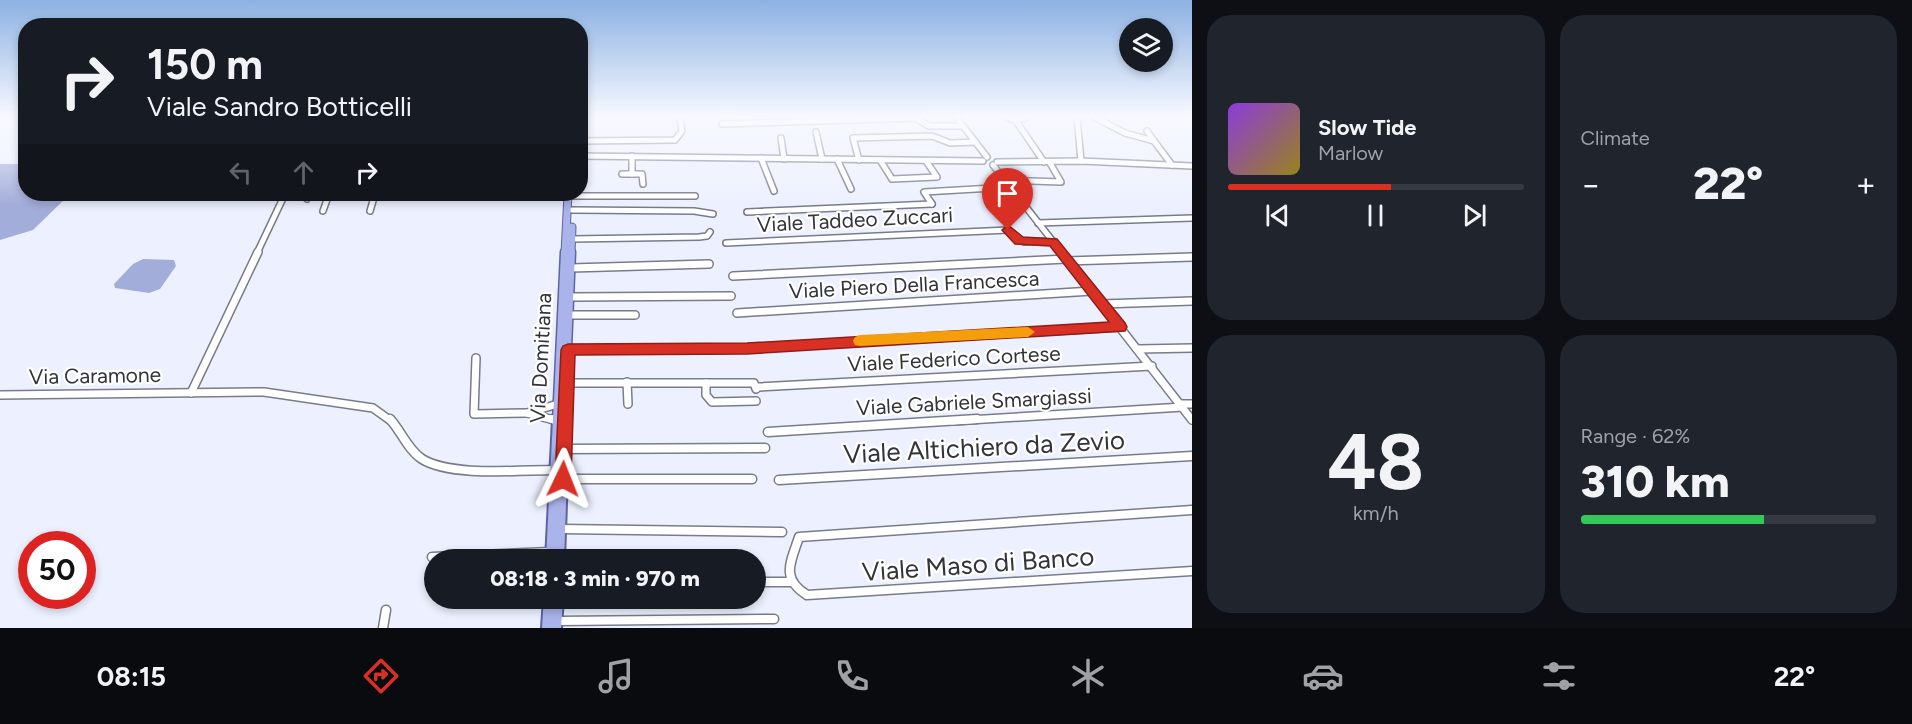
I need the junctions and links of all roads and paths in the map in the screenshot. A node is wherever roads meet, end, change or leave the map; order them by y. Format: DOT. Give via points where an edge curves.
graph roads {
  1 [pos="782,146"];
  2 [pos="819,146"];
  3 [pos="856,146"];
  4 [pos="978,146"];
  5 [pos="1033,146"];
  6 [pos="1080,146"];
  7 [pos="1158,146"];
  8 [pos="588,156"];
  9 [pos="633,156"];
  10 [pos="761,158"];
  11 [pos="784,159"];
  12 [pos="822,159"];
  13 [pos="837,159"];
  14 [pos="985,159"];
  15 [pos="860,160"];
  16 [pos="880,160"];
  17 [pos="926,161"];
  18 [pos="1081,161"];
  19 [pos="1047,163"];
  20 [pos="995,164"];
  21 [pos="1172,165"];
  22 [pos="1183,166"];
  23 [pos="1192,166"];
  24 [pos="1192,173"];
  25 [pos="622,174"];
  26 [pos="633,174"];
  27 [pos="1005,180"];
  28 [pos="643,183"];
  29 [pos="1010,187"];
  30 [pos="851,189"];
  31 [pos="774,191"];
  32 [pos="588,194"];
  33 [pos="695,196"];
  34 [pos="281,201"];
  35 [pos="327,201"];
  36 [pos="373,201"];
  37 [pos="571,201"];
  38 [pos="571,201"];
  39 [pos="572,210"];
  40 [pos="323,211"];
  41 [pos="369,211"];
  42 [pos="747,212"];
  43 [pos="713,214"];
  44 [pos="1192,218"];
  45 [pos="1038,222"];
  46 [pos="710,232"];
  47 [pos="572,239"];
  48 [pos="585,239"];
  49 [pos="1053,242"];
  50 [pos="726,243"];
  51 [pos="1192,257"];
  52 [pos="1067,260"];
  53 [pos="709,264"];
  54 [pos="571,268"];
  55 [pos="733,276"];
  56 [pos="1092,291"];
  57 [pos="731,296"];
  58 [pos="570,297"];
  59 [pos="1192,301"];
  60 [pos="1102,304"];
  61 [pos="737,313"];
  62 [pos="569,315"];
  63 [pos="635,315"];
  64 [pos="1120,327"];
  65 [pos="1192,348"];
  66 [pos="1139,349"];
  67 [pos="568,350"];
  68 [pos="476,358"];
  69 [pos="1152,366"];
  70 [pos="627,382"];
  71 [pos="567,383"];
  72 [pos="706,383"];
  73 [pos="191,393"];
  74 [pos="0,395"];
  75 [pos="756,401"];
  76 [pos="558,404"];
  77 [pos="628,404"];
  78 [pos="1192,404"];
  79 [pos="1182,406"];
  80 [pos="526,413"];
  81 [pos="1192,420"];
  82 [pos="558,421"];
  83 [pos="768,432"];
  84 [pos="765,448"];
  85 [pos="564,449"];
  86 [pos="1192,456"];
  87 [pos="555,470"];
  88 [pos="563,479"];
  89 [pos="752,479"];
  90 [pos="778,480"];
  91 [pos="1192,510"];
  92 [pos="561,529"];
  93 [pos="782,532"];
  94 [pos="551,549"];
  95 [pos="560,549"];
  96 [pos="1192,572"];
  97 [pos="766,582"];
  98 [pos="790,582"];
  99 [pos="551,609"];
  100 [pos="556,609"];
  101 [pos="386,610"];
  102 [pos="774,619"];
  103 [pos="553,626"];
  104 [pos="383,628"];
  1 -- 11 [label="street"];
  2 -- 12 [label="street"];
  3 -- 15 [label="street"];
  4 -- 14 [label="street"];
  5 -- 19 [label="street"];
  6 -- 18 [label="street"];
  7 -- 21 [label="street"];
  8 -- 9 [label="street"];
  9 -- 10 [label="street"];
  9 -- 26 [label="street"];
  10 -- 11 [label="street"];
  10 -- 31 [label="street"];
  11 -- 12 [label="street"];
  12 -- 13 [label="street"];
  13 -- 15 [label="street"];
  13 -- 30 [label="street"];
  14 -- 17 [label="street"];
  14 -- 20 [label="street"];
  15 -- 16 [label="street"];
  16 -- 17 [label="street"];
  16 -- 17 [label="street" via="892,179 937,177"];
  18 -- 19 [label="street"];
  18 -- 21 [label="street"];
  19 -- 20 [label="street"];
  19 -- 27 [label="street" via="1061,182"];
  20 -- 27 [label="street"];
  21 -- 22 [label="street"];
  22 -- 23 [label="street"];
  22 -- 24 [label="street"];
  25 -- 26 [label="street"];
  26 -- 28 [label="street" via="642,174"];
  27 -- 29 [label="street"];
  29 -- 42 [label="street" via="923,192 932,204"];
  29 -- 45 [label="street"];
  32 -- 33 [label="street"];
  34 -- 73 [label="street"];
  35 -- 40 [label="street"];
  36 -- 41 [label="street"];
  37 -- 39 [label="main road, Via Domitiana"];
  38 -- 76 [label="main road, Via Domitiana"];
  39 -- 43 [label="street"];
  39 -- 47 [label="main road, Via Domitiana"];
  44 -- 45 [label="street"];
  45 -- 49 [label="street"];
  46 -- 48 [label="street" via="699,237"];
  47 -- 48 [label="street"];
  47 -- 54 [label="main road, Via Domitiana"];
  49 -- 50 [label="street, Viale Taddeo Zuccari" via="1020,241 1008,230"];
  49 -- 52 [label="street"];
  51 -- 52 [label="street"];
  52 -- 55 [label="street"];
  52 -- 56 [label="street"];
  53 -- 54 [label="street"];
  54 -- 58 [label="main road, Via Domitiana"];
  56 -- 60 [label="street"];
  56 -- 61 [label="street, Viale Piero Della Francesca"];
  57 -- 58 [label="street"];
  58 -- 62 [label="main road, Via Domitiana"];
  59 -- 60 [label="street"];
  60 -- 64 [label="street"];
  62 -- 63 [label="street"];
  62 -- 67 [label="main road, Via Domitiana"];
  64 -- 66 [label="street"];
  64 -- 67 [label="street" via="747,348"];
  65 -- 66 [label="street"];
  66 -- 69 [label="street"];
  67 -- 71 [label="main road, Via Domitiana"];
  68 -- 80 [label="street" via="474,414"];
  69 -- 72 [label="street, Viale Federico Cortese" via="757,388 754,383"];
  69 -- 79 [label="street"];
  70 -- 71 [label="street"];
  70 -- 72 [label="street"];
  70 -- 77 [label="street"];
  71 -- 85 [label="main road, Via Domitiana"];
  72 -- 75 [label="street" via="706,395 712,402"];
  73 -- 74 [label="street, Via Caramone"];
  73 -- 87 [label="street, Via Caramone" via="264,392 373,408 389,416 417,454 431,463 470,469"];
  76 -- 80 [label="street"];
  76 -- 82 [label="main road, Via Domitiana"];
  78 -- 79 [label="street, Viale Gabriele Smargiassi"];
  79 -- 81 [label="street"];
  79 -- 83 [label="street, Viale Gabriele Smargiassi"];
  80 -- 82 [label="street"];
  82 -- 87 [label="main road, Via Domitiana"];
  84 -- 85 [label="street"];
  85 -- 88 [label="main road, Via Domitiana"];
  86 -- 90 [label="street, Viale Altichiero da Zevio"];
  87 -- 94 [label="main road, Via Domitiana"];
  88 -- 89 [label="street"];
  88 -- 92 [label="main road, Via Domitiana"];
  91 -- 98 [label="street" via="799,537 788,572"];
  92 -- 93 [label="street"];
  92 -- 95 [label="main road, Via Domitiana"];
  96 -- 98 [label="street, Viale Maso di Banco" via="807,595"];
  97 -- 98 [label="street"];
  99 -- 103 [label="main road"];
  100 -- 103 [label="main road"];
  101 -- 104 [label="street"];
  102 -- 103 [label="street"];
}
